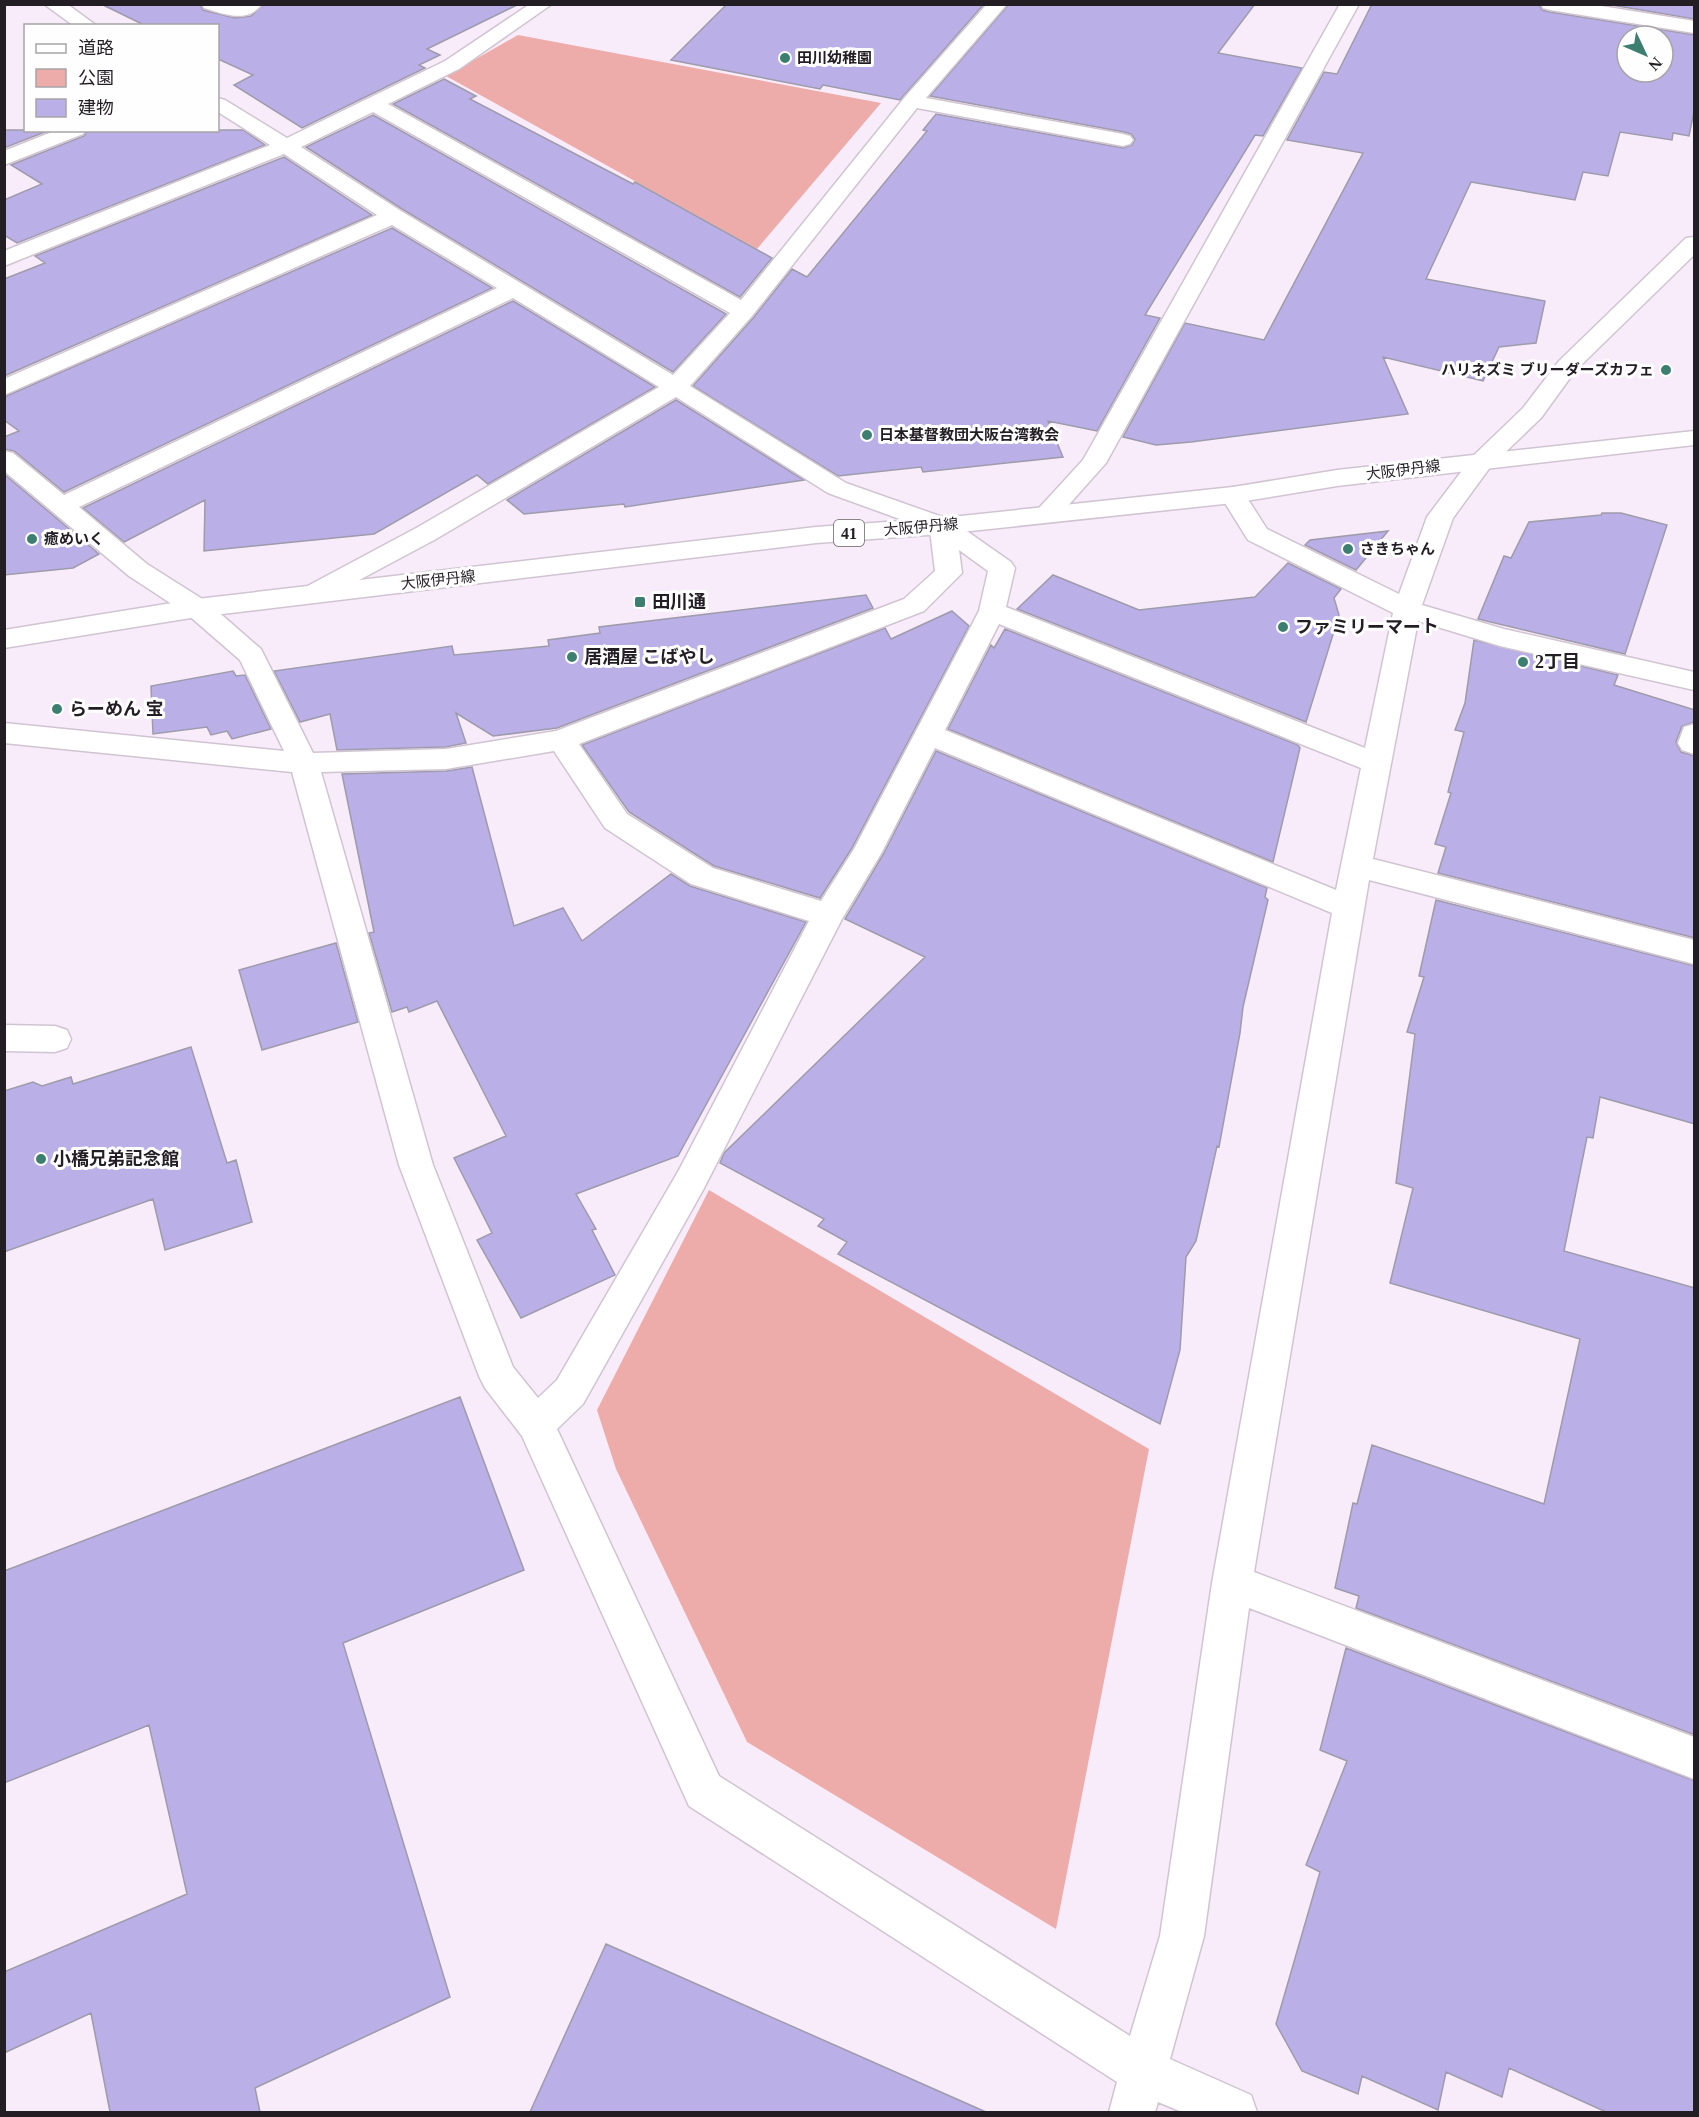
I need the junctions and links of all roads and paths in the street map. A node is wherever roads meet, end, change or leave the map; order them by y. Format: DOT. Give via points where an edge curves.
graph roads {
  1 [pos="53,4"];
  2 [pos="211,4"];
  3 [pos="253,4"];
  4 [pos="543,4"];
  5 [pos="998,4"];
  6 [pos="1350,4"];
  7 [pos="1550,4"];
  8 [pos="85,24"];
  9 [pos="1695,27"];
  10 [pos="912,101"];
  11 [pos="372,103"];
  12 [pos="219,105"];
  13 [pos="71,132"];
  14 [pos="1123,140"];
  15 [pos="286,146"];
  16 [pos="4,159"];
  17 [pos="393,216"];
  18 [pos="1695,243"];
  19 [pos="4,259"];
  20 [pos="513,289"];
  21 [pos="744,311"];
  22 [pos="676,387"];
  23 [pos="4,388"];
  24 [pos="1695,438"];
  25 [pos="4,458"];
  26 [pos="1482,461"];
  27 [pos="1233,495"];
  28 [pos="61,506"];
  29 [pos="1048,513"];
  30 [pos="942,526"];
  31 [pos="311,594"];
  32 [pos="197,608"];
  33 [pos="1407,609"];
  34 [pos="992,611"];
  35 [pos="4,639"];
  36 [pos="1695,681"];
  37 [pos="4,733"];
  38 [pos="930,734"];
  39 [pos="1695,734"];
  40 [pos="561,740"];
  41 [pos="1695,744"];
  42 [pos="304,763"];
  43 [pos="1376,763"];
  44 [pos="1356,866"];
  45 [pos="1348,907"];
  46 [pos="828,915"];
  47 [pos="1695,952"];
  48 [pos="4,1038"];
  49 [pos="55,1039"];
  50 [pos="536,1425"];
  51 [pos="1232,1583"];
  52 [pos="1695,1758"];
  53 [pos="1137,2092"];
  54 [pos="1234,2112"];
  1 -- 8 [label="street"];
  2 -- 3 [label="street" via="237,12"];
  4 -- 11 [label="street" via="452,65"];
  5 -- 10 [label="street"];
  6 -- 29 [label="street" via="1094,463"];
  7 -- 9 [label="street"];
  10 -- 14 [label="street"];
  10 -- 21 [label="street"];
  11 -- 15 [label="street"];
  11 -- 21 [label="street"];
  12 -- 15 [label="street"];
  13 -- 16 [label="street"];
  15 -- 17 [label="street"];
  15 -- 19 [label="street"];
  17 -- 20 [label="street"];
  17 -- 23 [label="street"];
  18 -- 26 [label="street" via="1567,366 1532,413"];
  20 -- 22 [label="street"];
  20 -- 28 [label="street"];
  21 -- 22 [label="street"];
  22 -- 30 [label="street" via="837,488"];
  22 -- 31 [label="street" via="427,533"];
  24 -- 26 [label="street, 大阪伊丹線 / 41"];
  25 -- 28 [label="street"];
  26 -- 27 [label="street, 大阪伊丹線 / 41"];
  26 -- 33 [label="street" via="1440,517"];
  27 -- 29 [label="street, 大阪伊丹線 / 41"];
  27 -- 33 [label="street" via="1257,534"];
  28 -- 32 [label="street" via="138,570"];
  29 -- 30 [label="street, 大阪伊丹線 / 41"];
  30 -- 31 [label="street, 大阪伊丹線 / 41" via="816,535"];
  30 -- 34 [label="street" via="1002,568"];
  30 -- 40 [label="street" via="949,573 915,606"];
  31 -- 32 [label="street, 大阪伊丹線 / 41"];
  32 -- 35 [label="street, 大阪伊丹線 / 41"];
  32 -- 42 [label="street" via="251,655"];
  33 -- 36 [label="street" via="1500,637"];
  33 -- 43 [label="street"];
  34 -- 38 [label="street"];
  34 -- 43 [label="street"];
  37 -- 42 [label="street"];
  38 -- 45 [label="street"];
  38 -- 46 [label="street" via="867,852"];
  39 -- 41 [label="street"];
  40 -- 42 [label="street" via="446,759"];
  40 -- 46 [label="street" via="616,821 702,876"];
  42 -- 50 [label="street" via="416,1165 498,1376"];
  43 -- 44 [label="street"];
  44 -- 45 [label="street"];
  44 -- 47 [label="street"];
  45 -- 51 [label="street"];
  46 -- 50 [label="street" via="691,1180 570,1392"];
  48 -- 49 [label="street"];
  50 -- 53 [label="street" via="704,1791"];
  51 -- 52 [label="street"];
  51 -- 53 [label="street" via="1182,1936"];
  53 -- 54 [label="street"];
}
